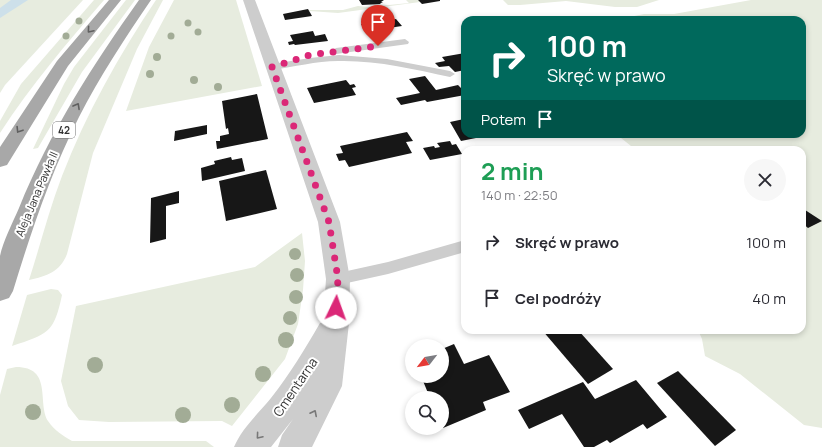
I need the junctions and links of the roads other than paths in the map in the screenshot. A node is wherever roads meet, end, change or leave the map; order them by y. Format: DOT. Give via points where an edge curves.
graph roads {
  1 [pos="115,0"];
  2 [pos="145,0"];
  3 [pos="249,0"];
  4 [pos="405,42"];
  5 [pos="272,67"];
  6 [pos="450,74"];
  7 [pos="0,161"];
  8 [pos="461,247"];
  9 [pos="338,279"];
  10 [pos="3,281"];
  11 [pos="336,323"];
  12 [pos="250,447"];
  13 [pos="294,447"];
  1 -- 7 [label="main road, one-way" via="62,64"];
  10 -- 2 [label="main road, Aleja Jana Pawła II / 42, one-way" via="35,195 69,119 108,53"];
  3 -- 5 [label="street, Cmentarna"];
  4 -- 5 [label="lane" via="310,55"];
  5 -- 6 [label="lane" via="324,59 357,58"];
  5 -- 9 [label="street, Cmentarna" via="329,222"];
  8 -- 9 [label="lane"];
  9 -- 11 [label="street, Cmentarna"];
  11 -- 12 [label="street, Cmentarna, one-way" via="304,378"];
  13 -- 11 [label="street, Cmentarna, one-way" via="327,386"];
}
